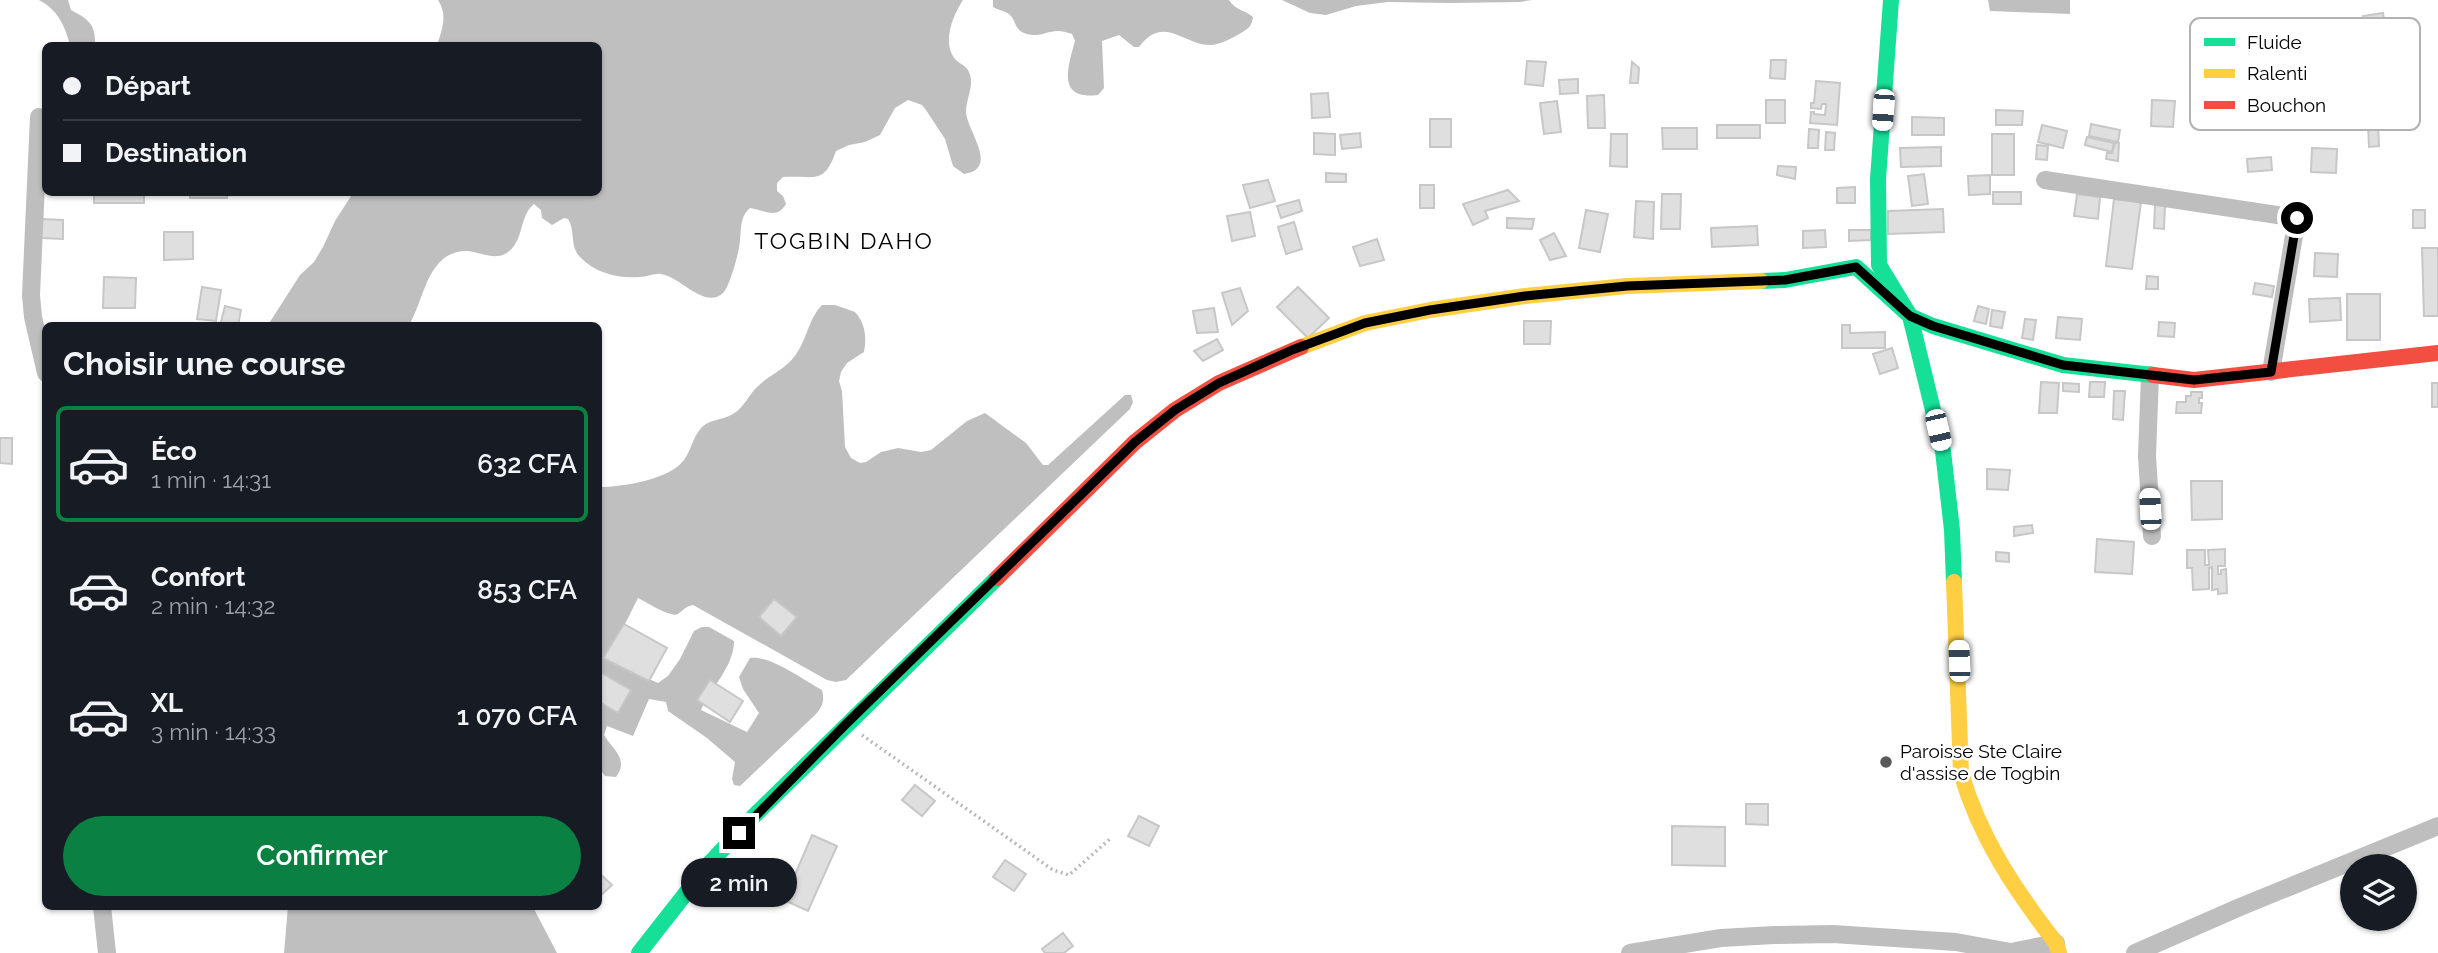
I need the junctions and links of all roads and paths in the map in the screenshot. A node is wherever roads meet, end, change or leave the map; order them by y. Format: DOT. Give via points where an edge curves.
graph roads {
  1 [pos="1891,0"];
  2 [pos="38,117"];
  3 [pos="2045,180"];
  4 [pos="1910,316"];
  5 [pos="2438,353"];
  6 [pos="42,356"];
  7 [pos="2271,372"];
  8 [pos="2150,375"];
  9 [pos="2152,536"];
  10 [pos="846,724"];
  11 [pos="2438,826"];
  12 [pos="1110,839"];
  13 [pos="102,910"];
  14 [pos="2058,948"];
  15 [pos="107,953"];
  16 [pos="639,953"];
  17 [pos="1630,953"];
  18 [pos="2134,953"];
  1 -- 4 [label="street" via="1878,180 1879,265"];
  2 -- 6 [label="street" via="31,295"];
  3 -- 7 [label="street" via="2297,218"];
  4 -- 8 [label="street" via="2063,365"];
  4 -- 10 [label="street" via="1856,267 1785,280 1627,286 1511,298 1365,323 1292,350 1219,383 1135,442"];
  4 -- 14 [label="street" via="1948,486 1962,773 1969,804 2005,875"];
  5 -- 7 [label="street"];
  7 -- 8 [label="street" via="2194,380"];
  8 -- 9 [label="street" via="2147,456"];
  10 -- 12 [label="path" via="1053,870 1069,875"];
  10 -- 16 [label="street" via="708,865"];
  11 -- 18 [label="street"];
  13 -- 15 [label="street"];
  14 -- 17 [label="street" via="2011,953 1956,942 1833,934 1721,938"];
}
